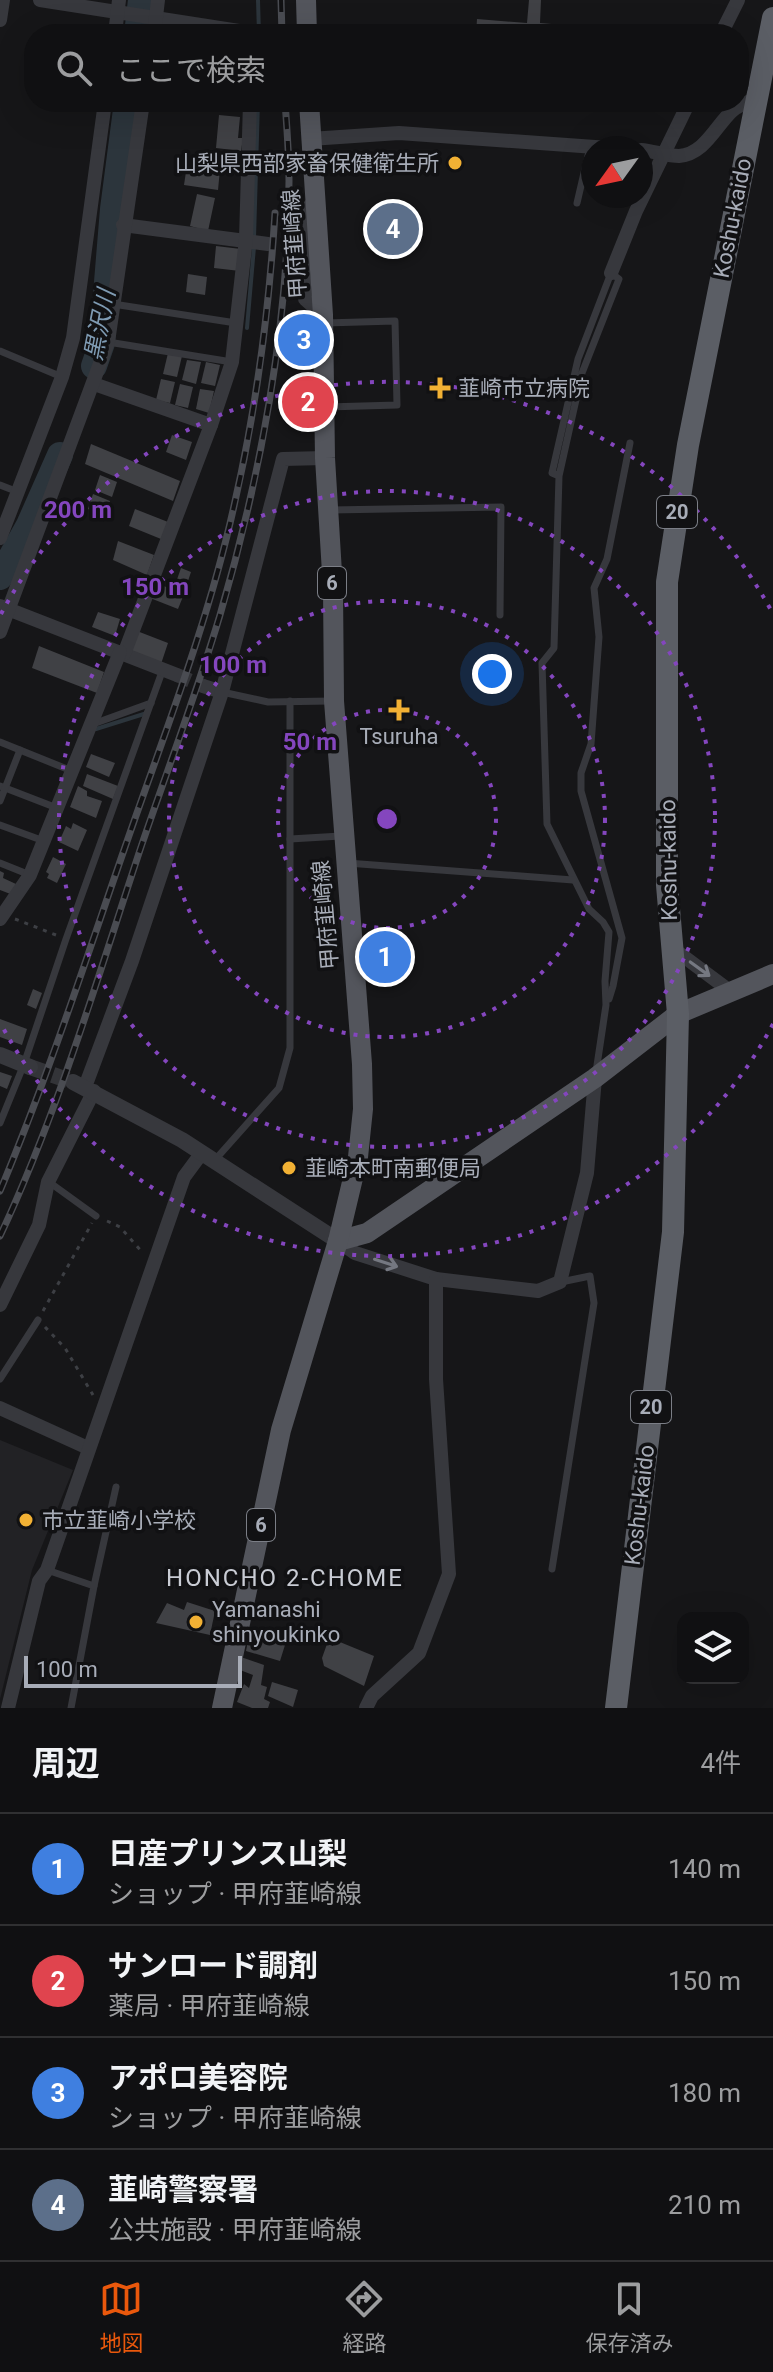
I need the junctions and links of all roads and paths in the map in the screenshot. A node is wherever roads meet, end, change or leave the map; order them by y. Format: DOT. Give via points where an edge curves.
graph roads {
  1 [pos="3,0"];
  2 [pos="40,0"];
  3 [pos="158,0"];
  4 [pos="306,0"];
  5 [pos="738,0"];
  6 [pos="118,7"];
  7 [pos="773,18"];
  8 [pos="0,20"];
  9 [pos="151,24"];
  10 [pos="155,24"];
  11 [pos="307,24"];
  12 [pos="726,24"];
  13 [pos="756,98"];
  14 [pos="749,102"];
  15 [pos="104,112"];
  16 [pos="141,112"];
  17 [pos="250,112"];
  18 [pos="309,112"];
  19 [pos="684,112"];
  20 [pos="731,112"];
  21 [pos="310,139"];
  22 [pos="581,146"];
  23 [pos="653,151"];
  24 [pos="664,152"];
  25 [pos="581,186"];
  26 [pos="315,200"];
  27 [pos="577,203"];
  28 [pos="123,225"];
  29 [pos="246,239"];
  30 [pos="268,244"];
  31 [pos="611,273"];
  32 [pos="113,304"];
  33 [pos="323,319"];
  34 [pos="236,323"];
  35 [pos="108,342"];
  36 [pos="0,351"];
  37 [pos="232,362"];
  38 [pos="62,377"];
  39 [pos="94,384"];
  40 [pos="324,407"];
  41 [pos="211,425"];
  42 [pos="630,443"];
  43 [pos="325,458"];
  44 [pos="0,485"];
  45 [pos="18,492"];
  46 [pos="328,510"];
  47 [pos="0,538"];
  48 [pos="4,607"];
  49 [pos="500,615"];
  50 [pos="0,632"];
  51 [pos="122,653"];
  52 [pos="170,672"];
  53 [pos="203,686"];
  54 [pos="222,692"];
  55 [pos="290,701"];
  56 [pos="334,701"];
  57 [pos="151,703"];
  58 [pos="91,725"];
  59 [pos="0,742"];
  60 [pos="20,750"];
  61 [pos="72,771"];
  62 [pos="3,787"];
  63 [pos="0,801"];
  64 [pos="57,808"];
  65 [pos="0,825"];
  66 [pos="343,836"];
  67 [pos="290,839"];
  68 [pos="44,841"];
  69 [pos="0,863"];
  70 [pos="345,863"];
  71 [pos="30,875"];
  72 [pos="573,880"];
  73 [pos="2,916"];
  74 [pos="66,939"];
  75 [pos="670,947"];
  76 [pos="773,974"];
  77 [pos="730,991"];
  78 [pos="606,1005"];
  79 [pos="678,1014"];
  80 [pos="0,1055"];
  81 [pos="27,1066"];
  82 [pos="595,1078"];
  83 [pos="84,1086"];
  84 [pos="0,1123"];
  85 [pos="207,1158"];
  86 [pos="48,1182"];
  87 [pos="96,1216"];
  88 [pos="338,1241"];
  89 [pos="157,1255"];
  90 [pos="436,1279"];
  91 [pos="560,1282"];
  92 [pos="0,1305"];
  93 [pos="38,1320"];
  94 [pos="0,1379"];
  95 [pos="0,1408"];
  96 [pos="102,1408"];
  97 [pos="88,1448"];
  98 [pos="116,1487"];
  99 [pos="552,1569"];
  100 [pos="47,1570"];
  101 [pos="94,1586"];
  102 [pos="8,1708"];
  103 [pos="71,1708"];
  104 [pos="222,1708"];
  105 [pos="366,1708"];
  106 [pos="616,1708"];
  1 -- 8 [label="street"];
  2 -- 6 [label="street"];
  3 -- 10 [label="street"];
  4 -- 11 [label="main road"];
  5 -- 12 [label="street"];
  6 -- 9 [label="street"];
  7 -- 13 [label="highway, Koshu-kaido / 20"];
  13 -- 14 [label="street"];
  13 -- 75 [label="highway, Koshu-kaido / 20" via="688,445 667,582"];
  15 -- 38 [label="street" via="73,338"];
  16 -- 28 [label="street"];
  17 -- 29 [label="street"];
  18 -- 21 [label="main road, 甲府韮崎線 / 6"];
  19 -- 24 [label="street"];
  20 -- 24 [label="street" via="690,154"];
  21 -- 22 [label="street" via="399,133"];
  21 -- 26 [label="main road, 甲府韮崎線 / 6"];
  23 -- 24 [label="street"];
  24 -- 31 [label="street"];
  25 -- 27 [label="lane"];
  26 -- 33 [label="main road, 甲府韮崎線 / 6"];
  26 -- 33 [label="street" via="301,216 297,247 305,299"];
  28 -- 29 [label="street"];
  28 -- 32 [label="street"];
  29 -- 30 [label="street"];
  29 -- 34 [label="street"];
  31 -- 72 [label="lane" via="619,279 582,373 559,476 554,648 542,663 547,824"];
  32 -- 34 [label="lane"];
  32 -- 35 [label="street"];
  33 -- 40 [label="main road, 甲府韮崎線 / 6"];
  33 -- 40 [label="lane" via="395,321 397,405"];
  34 -- 37 [label="street"];
  35 -- 37 [label="lane"];
  35 -- 39 [label="street"];
  36 -- 38 [label="lane"];
  37 -- 41 [label="street"];
  38 -- 45 [label="street"];
  39 -- 41 [label="street"];
  39 -- 48 [label="street"];
  40 -- 43 [label="main road, 甲府韮崎線 / 6"];
  41 -- 51 [label="street"];
  42 -- 78 [label="lane" via="607,559 594,588 599,637 591,744 581,773 581,791 622,938"];
  43 -- 46 [label="main road, 甲府韮崎線 / 6"];
  43 -- 54 [label="street" via="283,459"];
  44 -- 45 [label="lane"];
  45 -- 47 [label="street"];
  46 -- 49 [label="lane" via="501,507"];
  46 -- 56 [label="main road, 甲府韮崎線 / 6"];
  48 -- 50 [label="street"];
  48 -- 51 [label="street"];
  51 -- 52 [label="street"];
  51 -- 58 [label="street"];
  52 -- 57 [label="lane"];
  53 -- 54 [label="street"];
  54 -- 55 [label="lane"];
  54 -- 83 [label="street"];
  55 -- 56 [label="lane"];
  55 -- 67 [label="lane"];
  56 -- 66 [label="main road, 甲府韮崎線 / 6"];
  57 -- 58 [label="lane"];
  57 -- 74 [label="lane"];
  58 -- 61 [label="street"];
  59 -- 60 [label="lane"];
  60 -- 61 [label="lane"];
  60 -- 62 [label="lane"];
  61 -- 64 [label="street"];
  62 -- 63 [label="lane"];
  62 -- 64 [label="lane"];
  64 -- 68 [label="street"];
  65 -- 68 [label="lane"];
  66 -- 67 [label="lane"];
  66 -- 70 [label="main road, 甲府韮崎線 / 6"];
  67 -- 85 [label="lane" via="287,1065 274,1096"];
  68 -- 71 [label="street"];
  69 -- 71 [label="lane"];
  70 -- 72 [label="lane"];
  70 -- 88 [label="main road, 甲府韮崎線 / 6" via="363,1109 358,1157"];
  71 -- 73 [label="street"];
  72 -- 78 [label="lane" via="609,932"];
  73 -- 74 [label="path"];
  74 -- 81 [label="lane"];
  75 -- 77 [label="street, one-way"];
  75 -- 79 [label="highway, Koshu-kaido / 20"];
  76 -- 77 [label="main road"];
  77 -- 79 [label="main road"];
  78 -- 82 [label="lane"];
  79 -- 82 [label="main road"];
  79 -- 106 [label="highway, Koshu-kaido / 20" via="673,1232"];
  80 -- 81 [label="street"];
  81 -- 84 [label="lane"];
  82 -- 88 [label="main road" via="367,1233"];
  82 -- 91 [label="street" via="587,1173"];
  83 -- 85 [label="street"];
  83 -- 86 [label="street"];
  85 -- 88 [label="street"];
  85 -- 89 [label="street" via="184,1177"];
  86 -- 87 [label="lane"];
  86 -- 92 [label="street" via="39,1225"];
  87 -- 89 [label="path" via="120,1227 141,1251"];
  87 -- 93 [label="path"];
  88 -- 90 [label="street, one-way" via="355,1253"];
  88 -- 104 [label="main road, 甲府韮崎線 / 6" via="281,1430"];
  89 -- 96 [label="street"];
  90 -- 91 [label="street" via="538,1291"];
  90 -- 105 [label="street" via="436,1379 449,1574 419,1653 372,1696"];
  91 -- 99 [label="lane" via="590,1276 594,1303"];
  93 -- 94 [label="lane"];
  93 -- 96 [label="path" via="65,1348"];
  95 -- 97 [label="street"];
  96 -- 97 [label="street"];
  97 -- 100 [label="street"];
  98 -- 101 [label="lane"];
  100 -- 101 [label="lane"];
  100 -- 102 [label="street" via="39,1581"];
  101 -- 103 [label="lane"];
}
